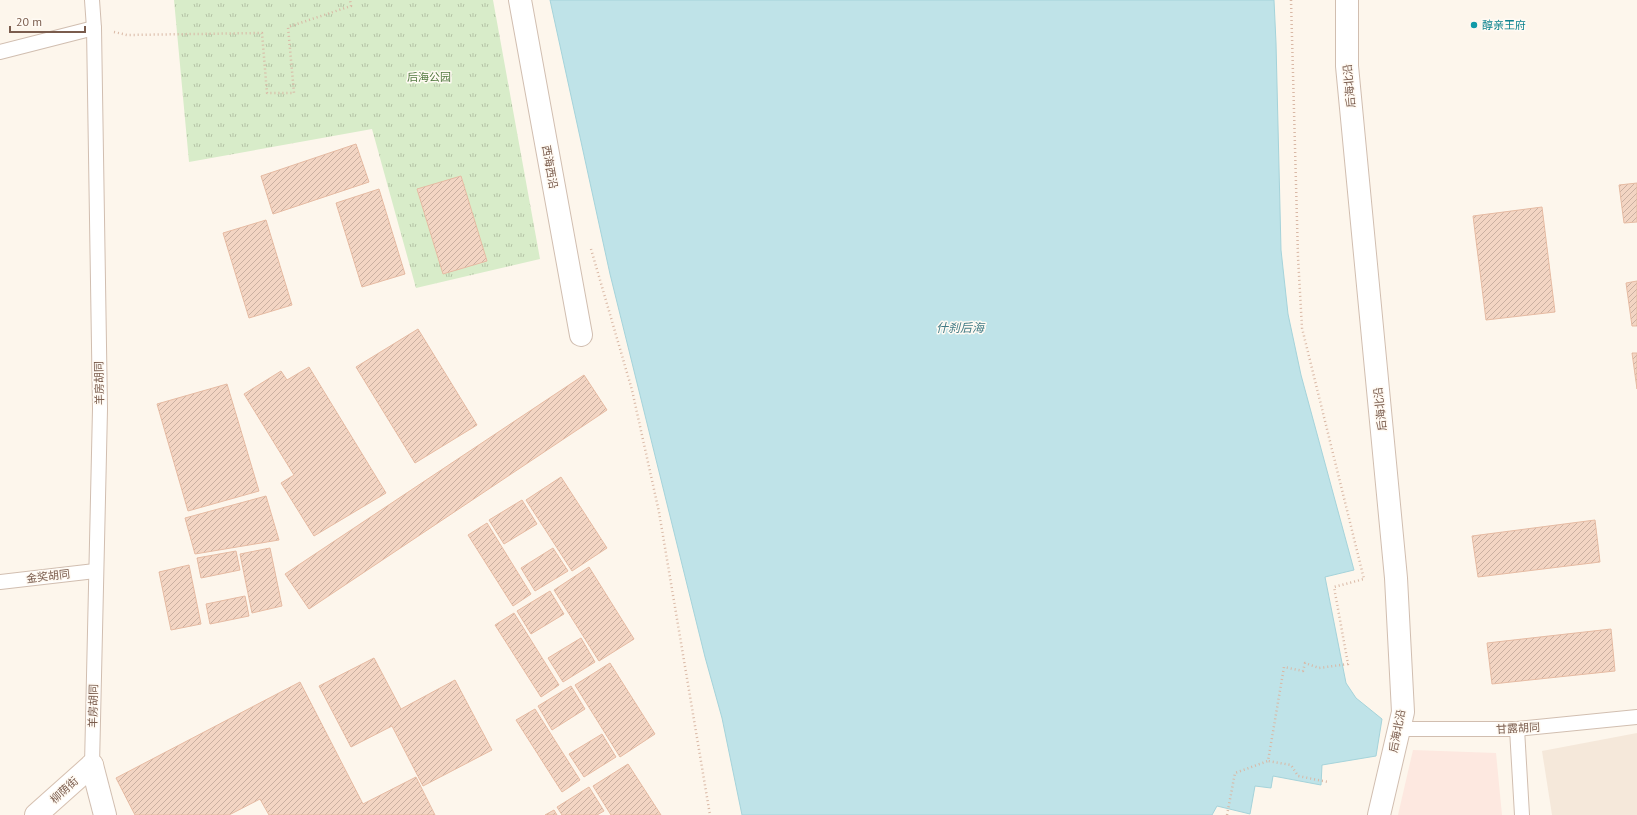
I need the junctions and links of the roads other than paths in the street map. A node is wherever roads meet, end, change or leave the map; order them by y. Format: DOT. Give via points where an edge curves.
graph roads {
  1 [pos="92,0"];
  2 [pos="520,0"];
  3 [pos="1347,0"];
  4 [pos="94,28"];
  5 [pos="0,52"];
  6 [pos="581,335"];
  7 [pos="95,571"];
  8 [pos="0,582"];
  9 [pos="1637,718"];
  10 [pos="1399,729"];
  11 [pos="1517,729"];
  12 [pos="92,765"];
  13 [pos="36,815"];
  14 [pos="105,815"];
  15 [pos="1379,815"];
  16 [pos="1522,815"];
  1 -- 4 [label="lane, 羊房胡同"];
  2 -- 6 [label="street, 西海西沿"];
  3 -- 10 [label="street, 后海北沿" via="1347,66 1396,578 1403,712"];
  4 -- 5 [label="lane"];
  4 -- 7 [label="lane, 羊房胡同" via="100,409"];
  7 -- 8 [label="lane, 金奖胡同"];
  7 -- 12 [label="lane, 羊房胡同"];
  9 -- 11 [label="lane, 甘露胡同"];
  10 -- 11 [label="lane, 甘露胡同"];
  10 -- 15 [label="street, 后海北沿"];
  11 -- 16 [label="lane"];
  12 -- 13 [label="street, 柳荫街"];
  12 -- 14 [label="street"];
}
